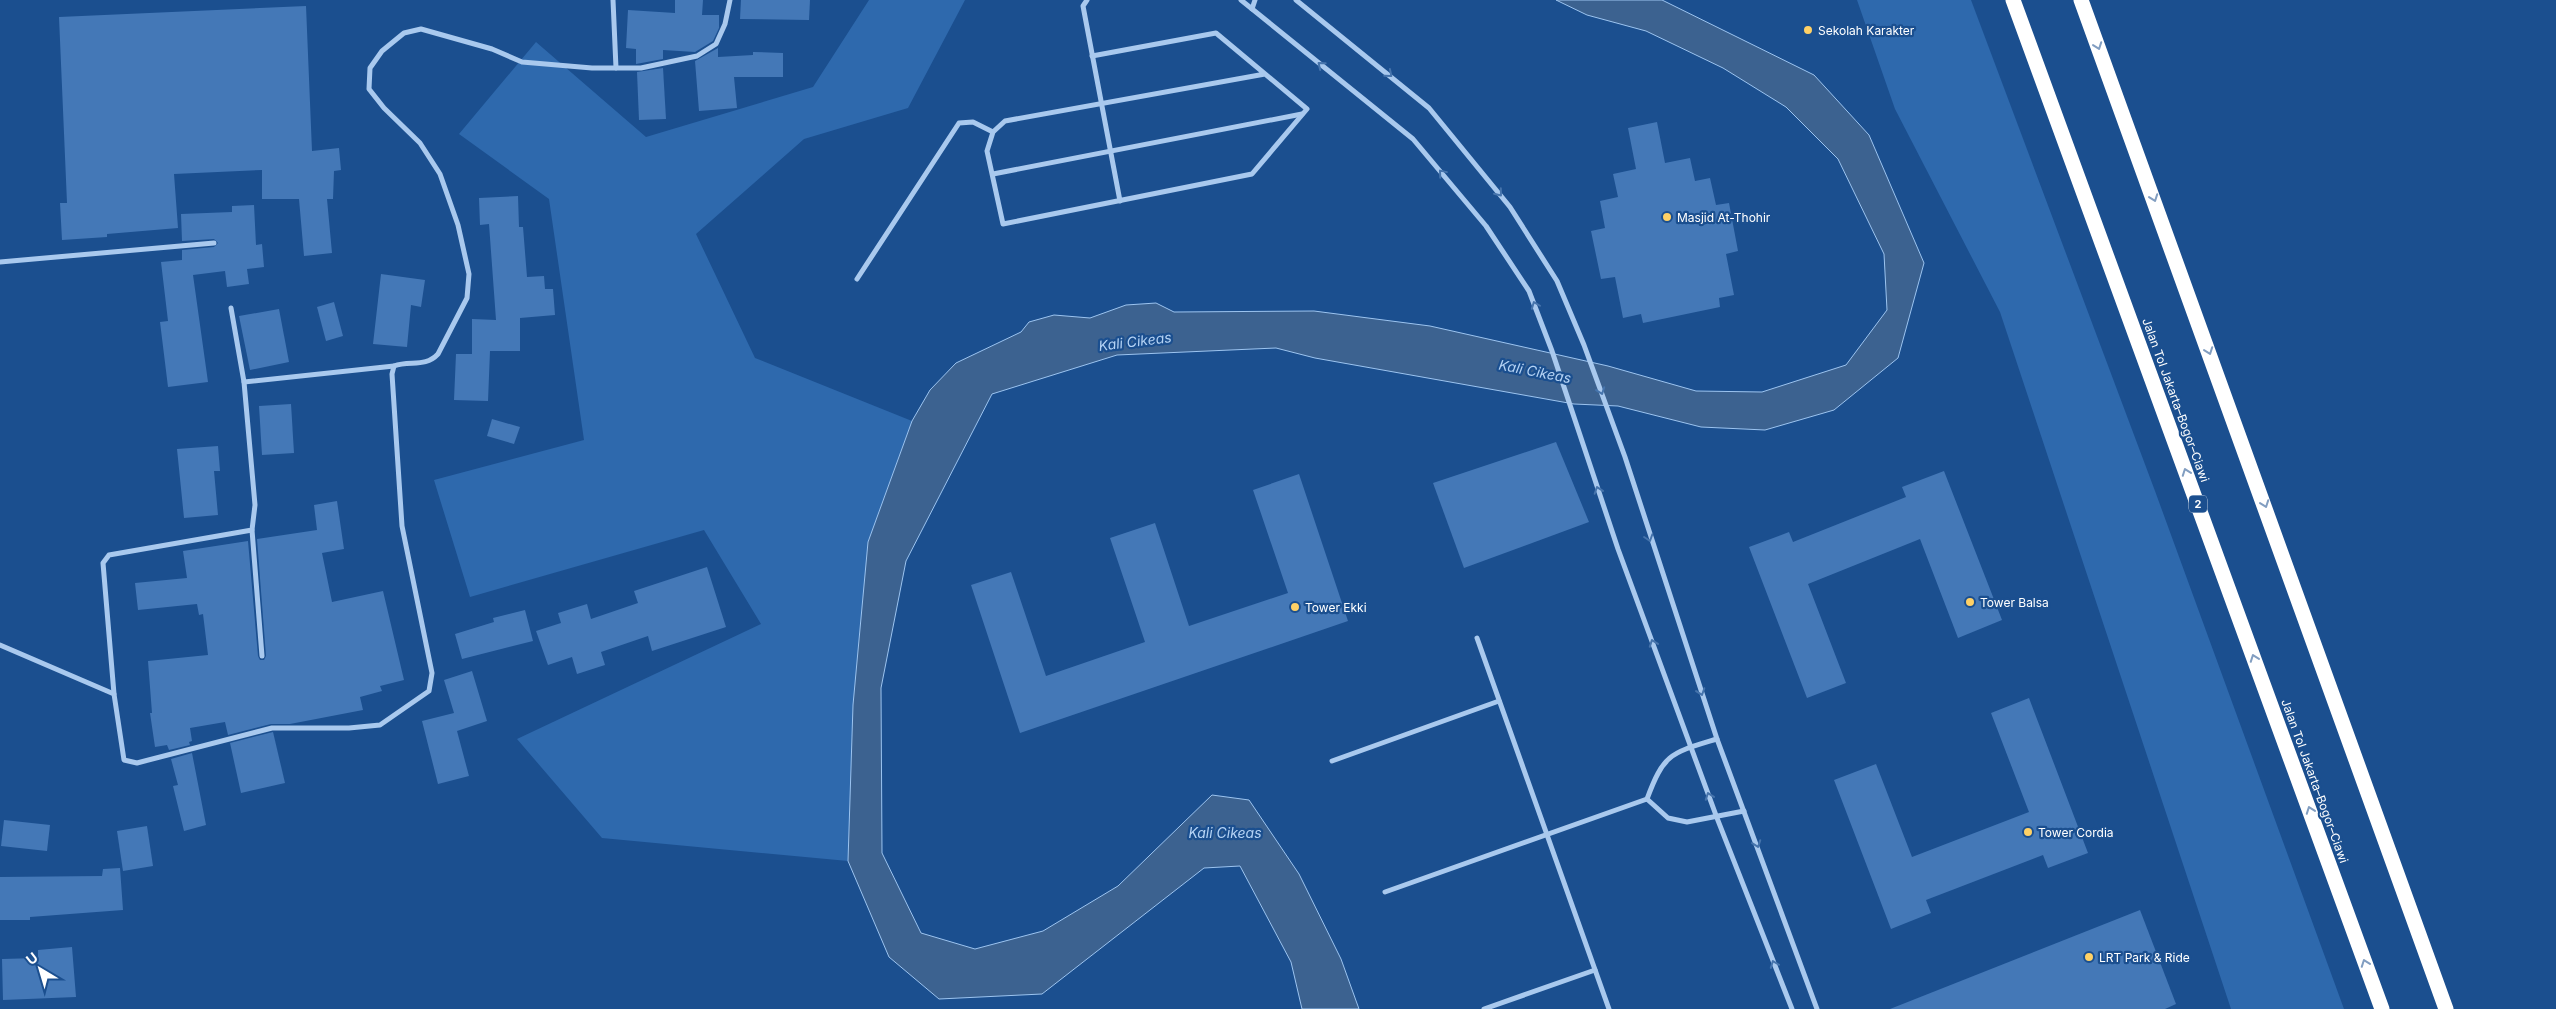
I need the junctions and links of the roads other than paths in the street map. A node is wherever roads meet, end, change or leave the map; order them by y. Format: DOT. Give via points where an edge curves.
graph roads {
  1 [pos="613,0"];
  2 [pos="730,0"];
  3 [pos="1087,0"];
  4 [pos="1241,0"];
  5 [pos="1256,0"];
  6 [pos="1296,0"];
  7 [pos="2013,0"];
  8 [pos="2081,0"];
  9 [pos="1252,9"];
  10 [pos="1092,56"];
  11 [pos="616,68"];
  12 [pos="1265,74"];
  13 [pos="1102,104"];
  14 [pos="1303,114"];
  15 [pos="993,132"];
  16 [pos="1111,152"];
  17 [pos="993,174"];
  18 [pos="1120,201"];
  19 [pos="214,243"];
  20 [pos="0,262"];
  21 [pos="857,279"];
  22 [pos="231,308"];
  23 [pos="394,366"];
  24 [pos="244,382"];
  25 [pos="252,530"];
  26 [pos="1477,638"];
  27 [pos="0,645"];
  28 [pos="262,656"];
  29 [pos="114,694"];
  30 [pos="1499,701"];
  31 [pos="1717,739"];
  32 [pos="1692,747"];
  33 [pos="1332,761"];
  34 [pos="1647,800"];
  35 [pos="1744,811"];
  36 [pos="1717,818"];
  37 [pos="1547,835"];
  38 [pos="1385,892"];
  39 [pos="1595,970"];
  40 [pos="1484,1009"];
  41 [pos="1609,1009"];
  42 [pos="1792,1009"];
  43 [pos="1817,1009"];
  44 [pos="2382,1009"];
  45 [pos="2446,1009"];
  1 -- 11 [label="street"];
  2 -- 11 [label="street" via="725,24 716,44 697,56 641,68"];
  3 -- 10 [label="street" via="1083,6"];
  4 -- 9 [label="street"];
  5 -- 9 [label="street"];
  6 -- 31 [label="street, one-way" via="1429,108 1510,207 1557,281 1625,458"];
  44 -- 7 [label="highway, Jalan Tol Jakarta–Bogor–Ciawi / 2, one-way"];
  8 -- 45 [label="highway, one-way"];
  32 -- 9 [label="street, one-way" via="1621,558 1529,291 1486,226 1413,139"];
  10 -- 12 [label="street" via="1216,33"];
  10 -- 13 [label="street"];
  11 -- 23 [label="street" via="522,62 492,49 421,28 404,34 382,51 370,68 369,88 384,108 420,143 440,174 458,225 469,274 467,298 438,354 421,364"];
  12 -- 13 [label="street"];
  12 -- 14 [label="street" via="1307,109"];
  13 -- 15 [label="street" via="1006,121"];
  13 -- 16 [label="street"];
  14 -- 16 [label="street"];
  14 -- 18 [label="street" via="1252,174"];
  15 -- 17 [label="street" via="987,151"];
  15 -- 21 [label="street" via="972,122 958,123"];
  16 -- 17 [label="street"];
  16 -- 18 [label="street"];
  17 -- 18 [label="street" via="1003,224"];
  19 -- 20 [label="street"];
  22 -- 24 [label="street"];
  23 -- 24 [label="street"];
  23 -- 29 [label="street" via="402,526 432,673 428,691 380,725 272,728 137,763 124,760"];
  24 -- 25 [label="street" via="255,505"];
  25 -- 28 [label="street"];
  25 -- 29 [label="street" via="109,555 103,563"];
  26 -- 30 [label="street"];
  27 -- 29 [label="street"];
  30 -- 33 [label="street"];
  30 -- 37 [label="street"];
  31 -- 32 [label="street"];
  31 -- 35 [label="street"];
  32 -- 34 [label="street" via="1676,753 1658,770"];
  36 -- 32 [label="street, one-way"];
  34 -- 36 [label="street" via="1668,818 1687,822"];
  34 -- 37 [label="street"];
  35 -- 36 [label="street"];
  35 -- 43 [label="street, one-way"];
  42 -- 36 [label="street, one-way"];
  37 -- 38 [label="street"];
  37 -- 39 [label="street"];
  39 -- 40 [label="street"];
  39 -- 41 [label="street"];
}
